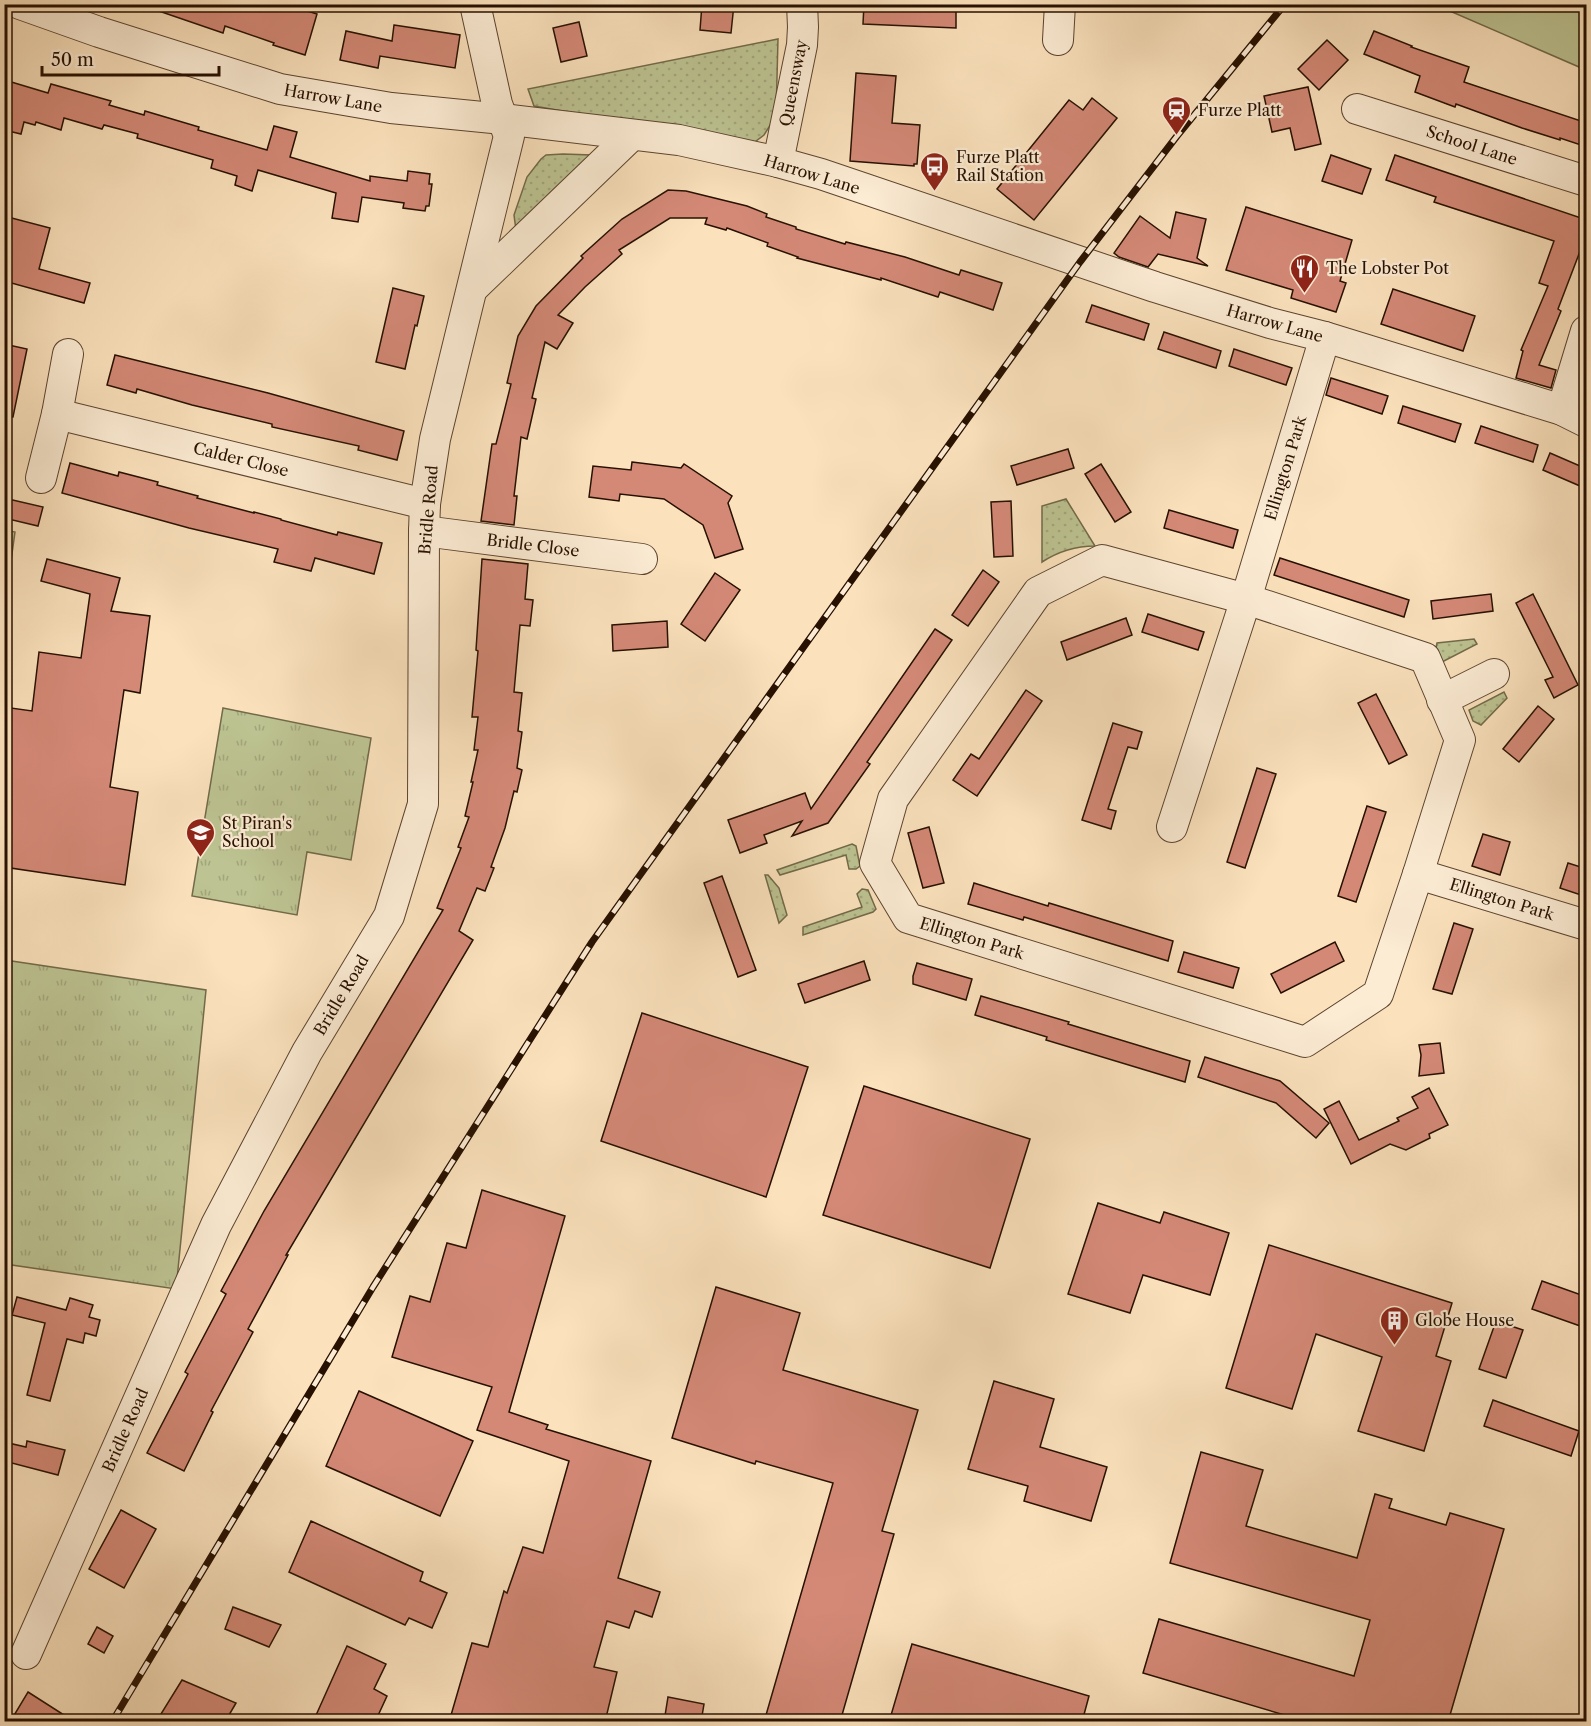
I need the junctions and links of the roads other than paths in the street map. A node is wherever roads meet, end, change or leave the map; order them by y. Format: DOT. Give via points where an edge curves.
graph roads {
  1 [pos="20,4"];
  2 [pos="475,4"];
  3 [pos="802,4"];
  4 [pos="1060,4"];
  5 [pos="1058,39"];
  6 [pos="1357,109"];
  7 [pos="503,119"];
  8 [pos="632,135"];
  9 [pos="778,162"];
  10 [pos="1587,181"];
  11 [pos="473,288"];
  12 [pos="1587,331"];
  13 [pos="1325,337"];
  14 [pos="68,354"];
  15 [pos="57,414"];
  16 [pos="1574,416"];
  17 [pos="41,478"];
  18 [pos="424,517"];
  19 [pos="642,559"];
  20 [pos="1246,599"];
  21 [pos="1494,674"];
  22 [pos="1442,700"];
  23 [pos="1172,827"];
  24 [pos="1418,874"];
  25 [pos="1587,925"];
  26 [pos="26,1654"];
  1 -- 7 [label="street, Harrow Lane" via="279,89 391,108"];
  2 -- 7 [label="street, Bridle Road" via="496,104"];
  3 -- 9 [label="street, Queensway" via="802,45"];
  4 -- 5 [label="street"];
  6 -- 10 [label="street, School Lane"];
  7 -- 8 [label="street, Harrow Lane"];
  7 -- 11 [label="street, Bridle Road" via="509,136"];
  8 -- 9 [label="street, Harrow Lane" via="679,140"];
  8 -- 11 [label="street"];
  9 -- 13 [label="street, Harrow Lane" via="1155,287"];
  11 -- 18 [label="street, Bridle Road" via="435,440"];
  12 -- 16 [label="street"];
  13 -- 16 [label="street, Harrow Lane"];
  13 -- 20 [label="street, Ellington Park"];
  14 -- 15 [label="street"];
  15 -- 17 [label="street"];
  15 -- 18 [label="street, Calder Close"];
  18 -- 19 [label="street, Bridle Close"];
  18 -- 26 [label="street, Bridle Road" via="423,804 389,916 307,1052 216,1225"];
  20 -- 22 [label="street, Ellington Park" via="1425,658"];
  20 -- 23 [label="street, Ellington Park"];
  20 -- 24 [label="street, Ellington Park" via="1102,560 1038,592 892,799 875,862 908,918 1305,1042 1339,1032 1378,994"];
  21 -- 22 [label="street"];
  22 -- 24 [label="street, Ellington Park" via="1460,740"];
  24 -- 25 [label="street, Ellington Park"];
}
